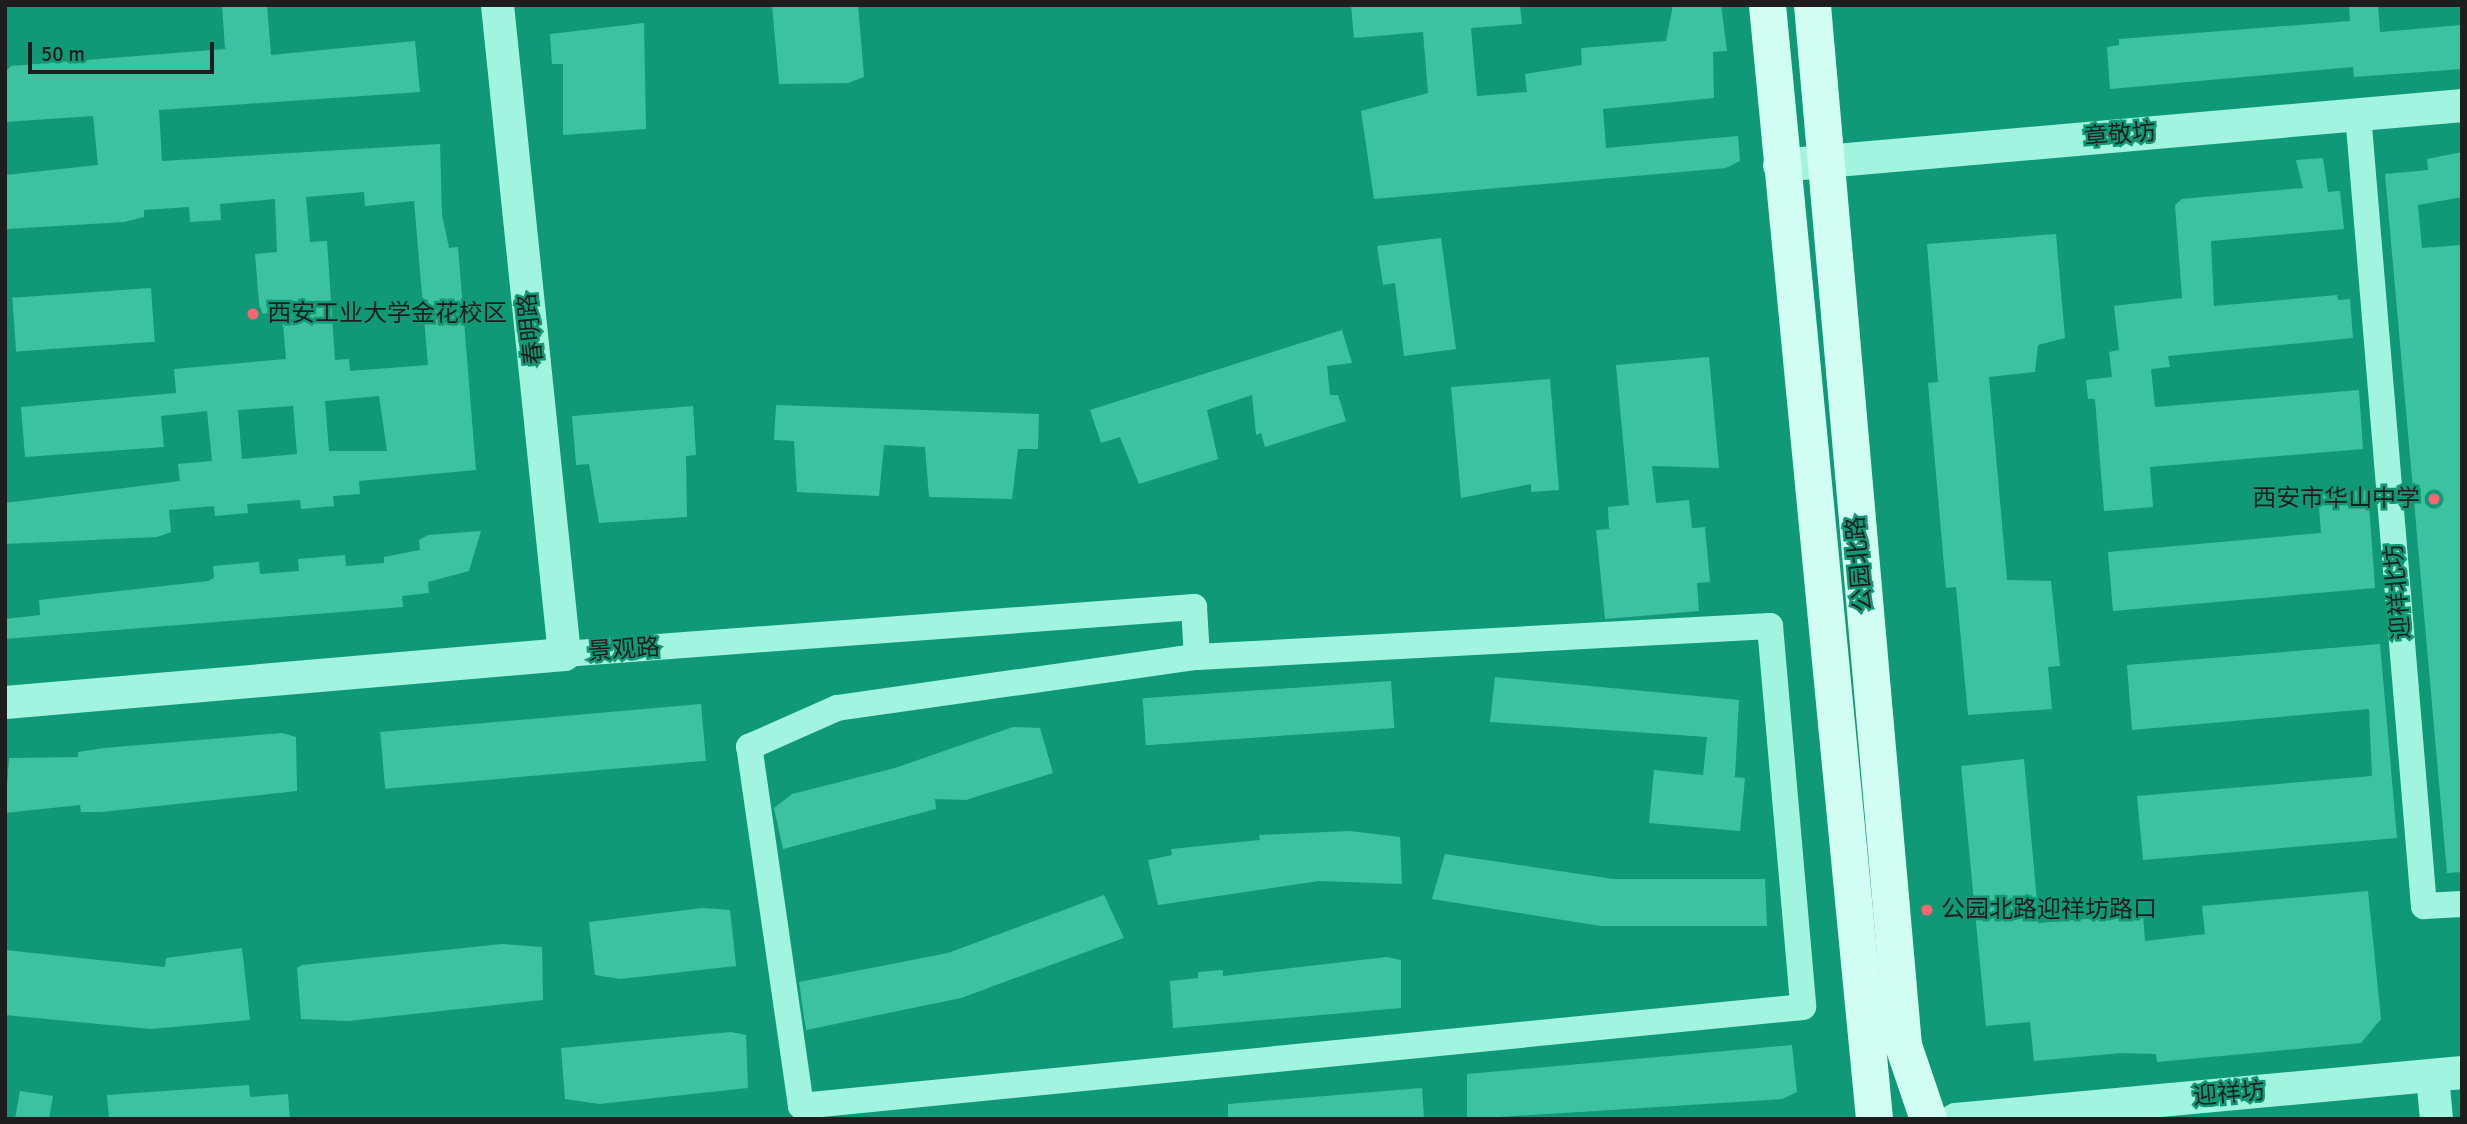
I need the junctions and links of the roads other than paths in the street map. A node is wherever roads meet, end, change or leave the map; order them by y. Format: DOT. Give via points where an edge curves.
graph roads {
  1 [pos="497,5"];
  2 [pos="1766,5"];
  3 [pos="1812,5"];
  4 [pos="2462,105"];
  5 [pos="2358,114"];
  6 [pos="1824,161"];
  7 [pos="1779,165"];
  8 [pos="564,654"];
  9 [pos="1197,657"];
  10 [pos="5,702"];
  11 [pos="2462,904"];
  12 [pos="2447,1074"];
  13 [pos="1874,1119"];
  14 [pos="1928,1119"];
  15 [pos="1955,1119"];
  16 [pos="2436,1119"];
  1 -- 8 [label="street, 春明路"];
  2 -- 7 [label="main road, 公园北路"];
  3 -- 6 [label="main road, 公园北路"];
  4 -- 5 [label="street, 章敬坊"];
  5 -- 6 [label="street, 章敬坊"];
  5 -- 11 [label="street, 迎祥北坊" via="2424,906"];
  6 -- 7 [label="street, 章敬坊"];
  6 -- 14 [label="main road, 公园北路" via="1903,1045"];
  7 -- 13 [label="main road, 公园北路"];
  8 -- 9 [label="street, 景观路" via="1194,607"];
  8 -- 10 [label="street, 景观路"];
  9 -- 9 [label="street" via="837,708 749,747 801,1106 1803,1007 1770,626"];
  12 -- 15 [label="street, 迎祥坊"];
  12 -- 16 [label="street"];
}
